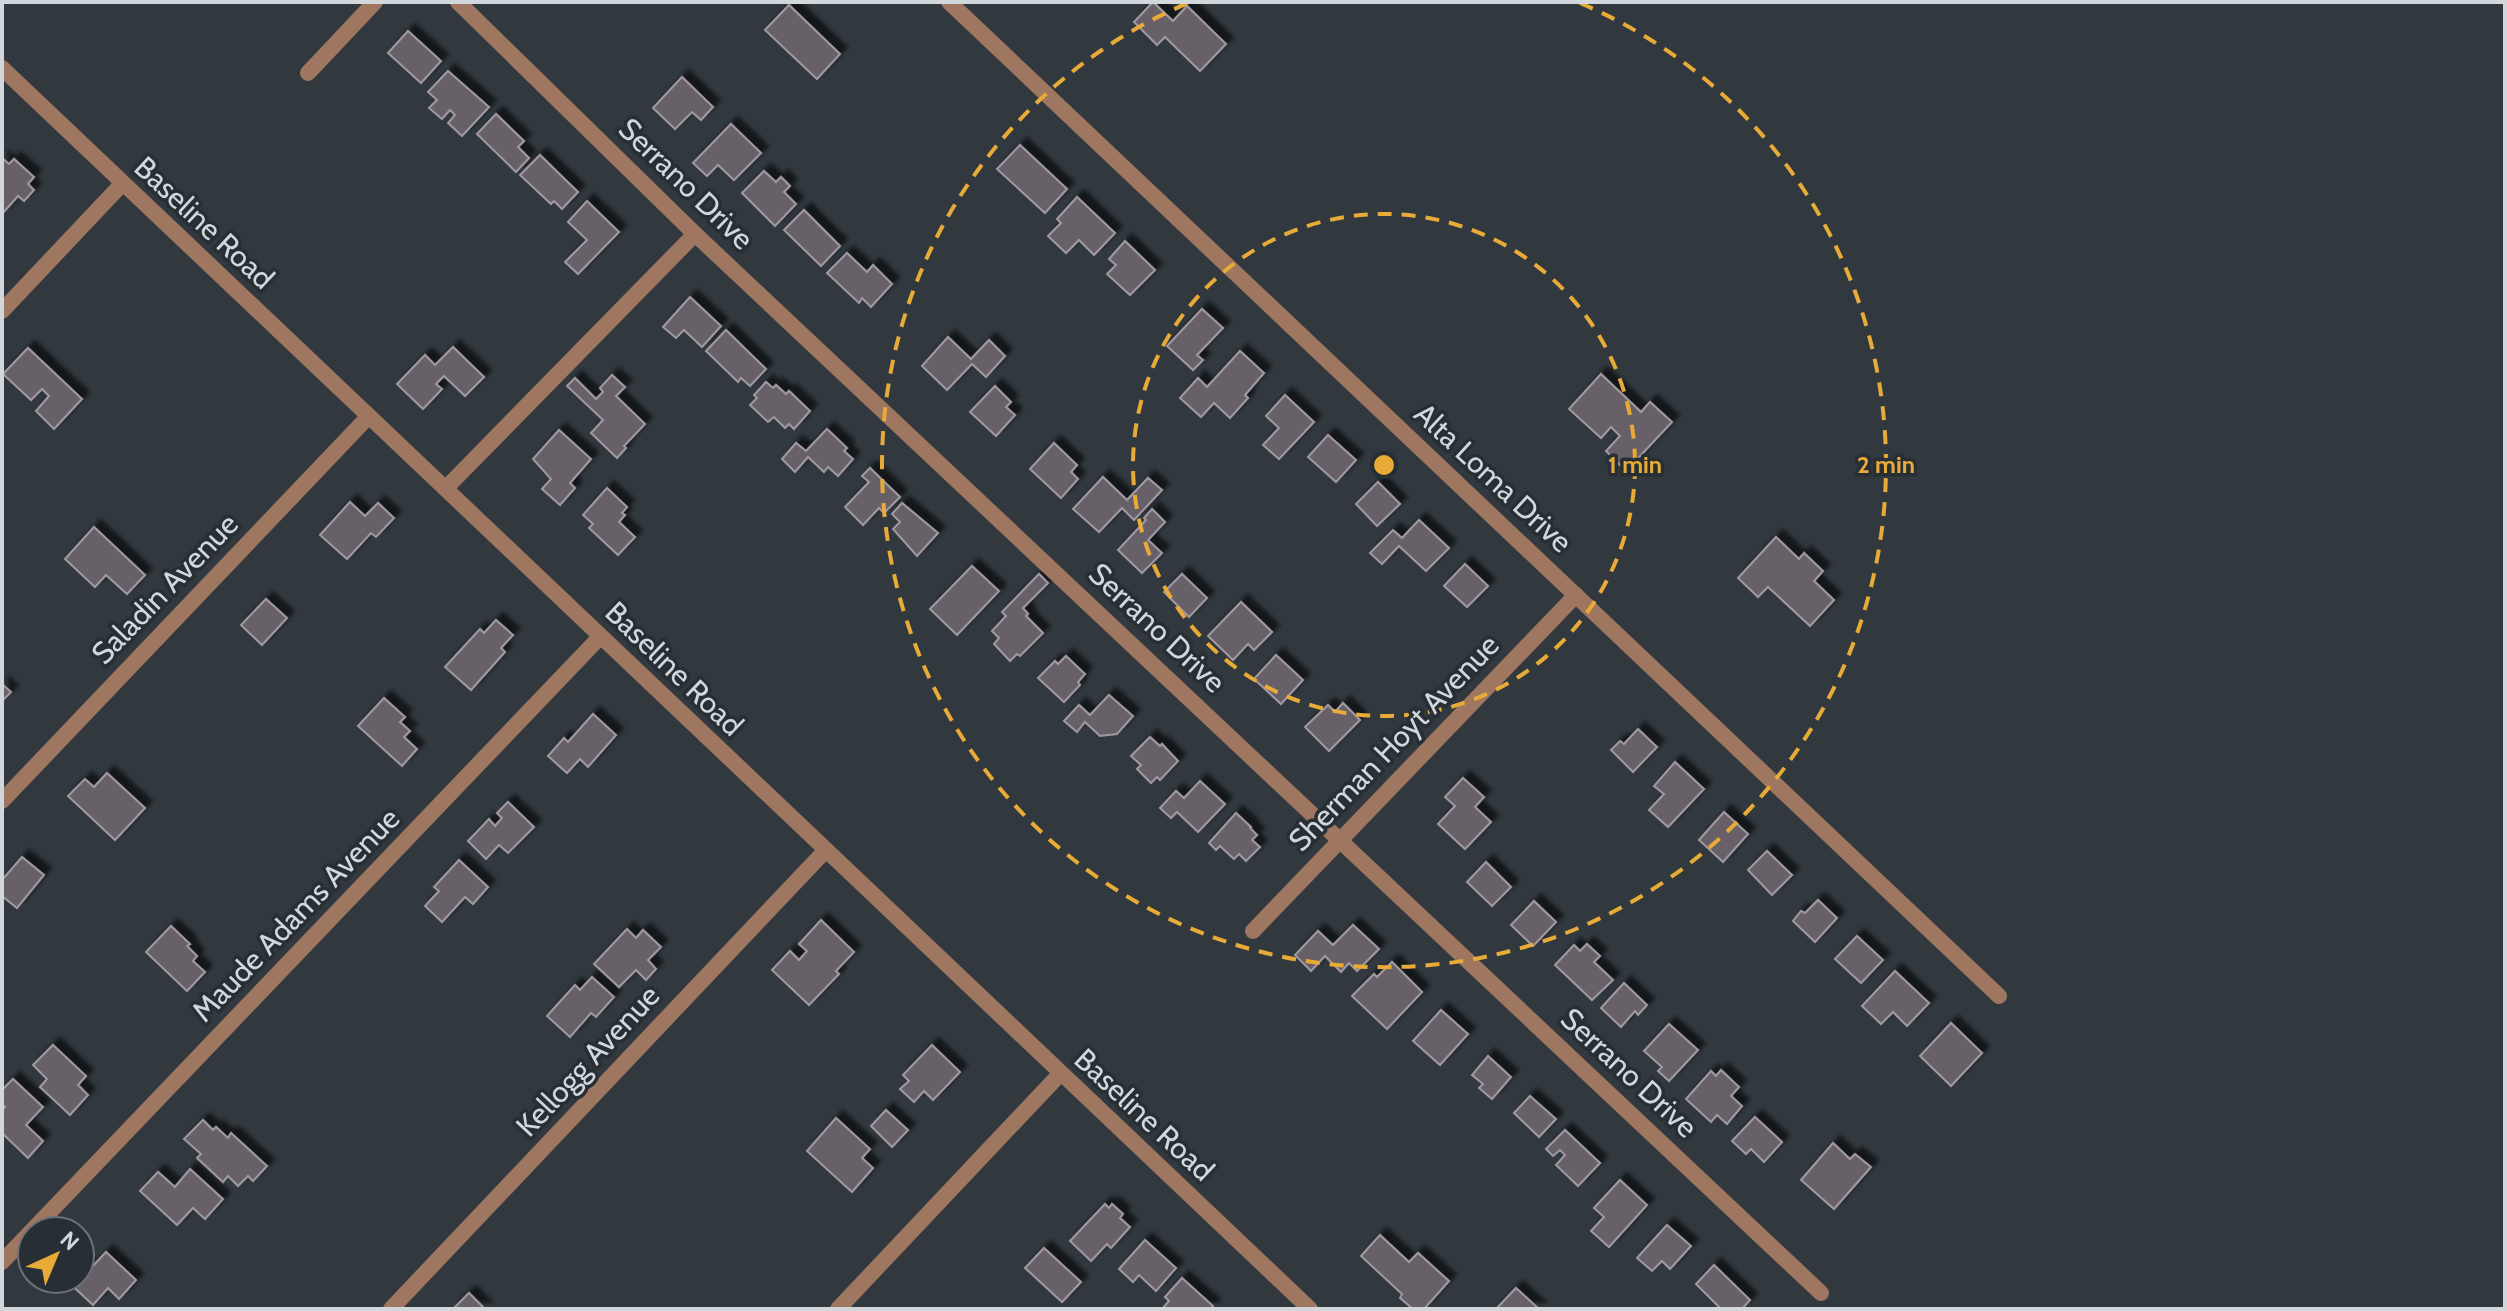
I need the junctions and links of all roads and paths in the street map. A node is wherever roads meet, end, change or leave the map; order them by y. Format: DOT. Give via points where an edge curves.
graph roads {
  1 [pos="375,2"];
  2 [pos="458,2"];
  3 [pos="949,2"];
  4 [pos="2,68"];
  5 [pos="308,73"];
  6 [pos="122,184"];
  7 [pos="695,234"];
  8 [pos="2,311"];
  9 [pos="369,416"];
  10 [pos="446,488"];
  11 [pos="1576,595"];
  12 [pos="600,637"];
  13 [pos="2,801"];
  14 [pos="1341,839"];
  15 [pos="825,851"];
  16 [pos="1253,931"];
  17 [pos="1999,996"];
  18 [pos="1060,1074"];
  19 [pos="2,1262"];
  20 [pos="1821,1293"];
  21 [pos="1298,1305"];
  22 [pos="391,1309"];
  23 [pos="838,1309"];
  1 -- 5 [label="street"];
  2 -- 7 [label="street, Serrano Drive"];
  3 -- 11 [label="street, Alta Loma Drive"];
  4 -- 6 [label="street, Baseline Road"];
  6 -- 8 [label="street"];
  6 -- 9 [label="street, Baseline Road"];
  7 -- 10 [label="street"];
  7 -- 14 [label="street, Serrano Drive"];
  9 -- 10 [label="street, Baseline Road"];
  9 -- 13 [label="street, Saladin Avenue"];
  10 -- 12 [label="street, Baseline Road"];
  11 -- 14 [label="street, Sherman Hoyt Avenue"];
  11 -- 17 [label="street, Alta Loma Drive"];
  12 -- 15 [label="street, Baseline Road"];
  12 -- 19 [label="street, Maude Adams Avenue"];
  14 -- 16 [label="street, Sherman Hoyt Avenue"];
  14 -- 20 [label="street, Serrano Drive"];
  15 -- 18 [label="street, Baseline Road"];
  15 -- 22 [label="street, Kellogg Avenue"];
  18 -- 21 [label="street, Baseline Road"];
  18 -- 23 [label="street"];
}
